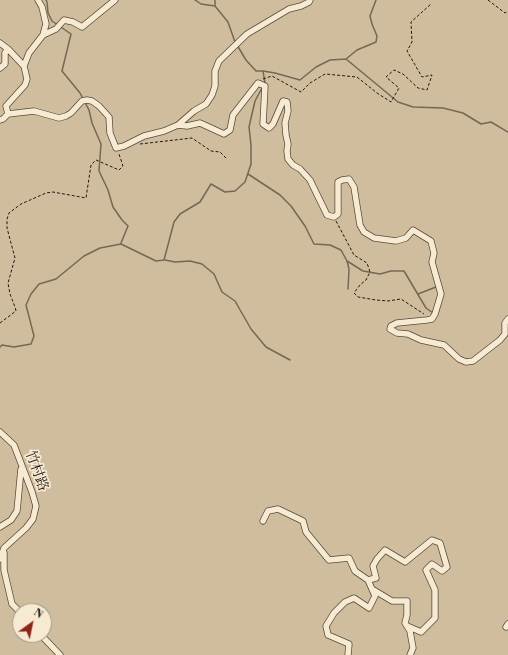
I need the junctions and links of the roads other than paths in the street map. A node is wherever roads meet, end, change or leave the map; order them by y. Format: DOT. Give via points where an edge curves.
graph roads {
  1 [pos="38,0"];
  2 [pos="115,0"];
  3 [pos="310,0"];
  4 [pos="43,35"];
  5 [pos="0,43"];
  6 [pos="8,49"];
  7 [pos="24,66"];
  8 [pos="0,68"];
  9 [pos="8,114"];
  10 [pos="0,120"];
  11 [pos="178,125"];
  12 [pos="508,319"];
  13 [pos="0,432"];
  14 [pos="22,464"];
  15 [pos="263,521"];
  16 [pos="0,527"];
  17 [pos="4,548"];
  18 [pos="0,559"];
  19 [pos="368,580"];
  20 [pos="372,589"];
  21 [pos="12,604"];
  22 [pos="407,626"];
  23 [pos="49,643"];
  24 [pos="60,655"];
  25 [pos="348,655"];
  26 [pos="410,655"];
  1 -- 4 [label="street" via="46,24"];
  2 -- 4 [label="street" via="82,27 64,20 56,29"];
  3 -- 11 [label="street" via="289,9 247,34 219,61 215,71 215,86 206,104"];
  4 -- 7 [label="street" via="29,53"];
  5 -- 6 [label="street"];
  6 -- 7 [label="street"];
  6 -- 8 [label="street" via="5,53 5,64"];
  7 -- 9 [label="street" via="26,85 6,106"];
  9 -- 10 [label="street"];
  9 -- 11 [label="street" via="34,110 59,118 66,116 82,101 92,101 109,117 110,133 116,148"];
  11 -- 12 [label="street" via="200,123 224,134 230,130 233,115 258,84 265,86 263,124 269,128 283,101 287,102 285,123 288,159 310,180 327,215 334,217 338,214 338,182 349,179 354,187 360,226 364,232 374,238 396,241 406,238 413,230 431,242 434,253 432,262 442,294 435,314 432,319 397,323 390,329 444,345 466,362 473,360 500,340 505,334 505,323"];
  13 -- 14 [label="street, 竹村路" via="14,445"];
  14 -- 16 [label="street" via="17,511 11,520"];
  14 -- 17 [label="street, 竹村路" via="36,506 33,519"];
  15 -- 19 [label="street" via="268,511 278,509 303,521 306,532 329,560 349,558 355,571"];
  17 -- 18 [label="street, 竹村路"];
  17 -- 21 [label="street" via="4,570"];
  19 -- 20 [label="street"];
  19 -- 22 [label="street" via="376,578 373,566 385,550 405,562 432,540 440,543 447,567 442,571 432,564 426,570 435,590 435,618 421,632"];
  20 -- 22 [label="street" via="392,601 407,601"];
  20 -- 25 [label="street" via="375,596 370,608 354,598 345,602 334,613 326,626 328,635 349,644"];
  22 -- 26 [label="street" via="412,648"];
  23 -- 24 [label="street"];
}
